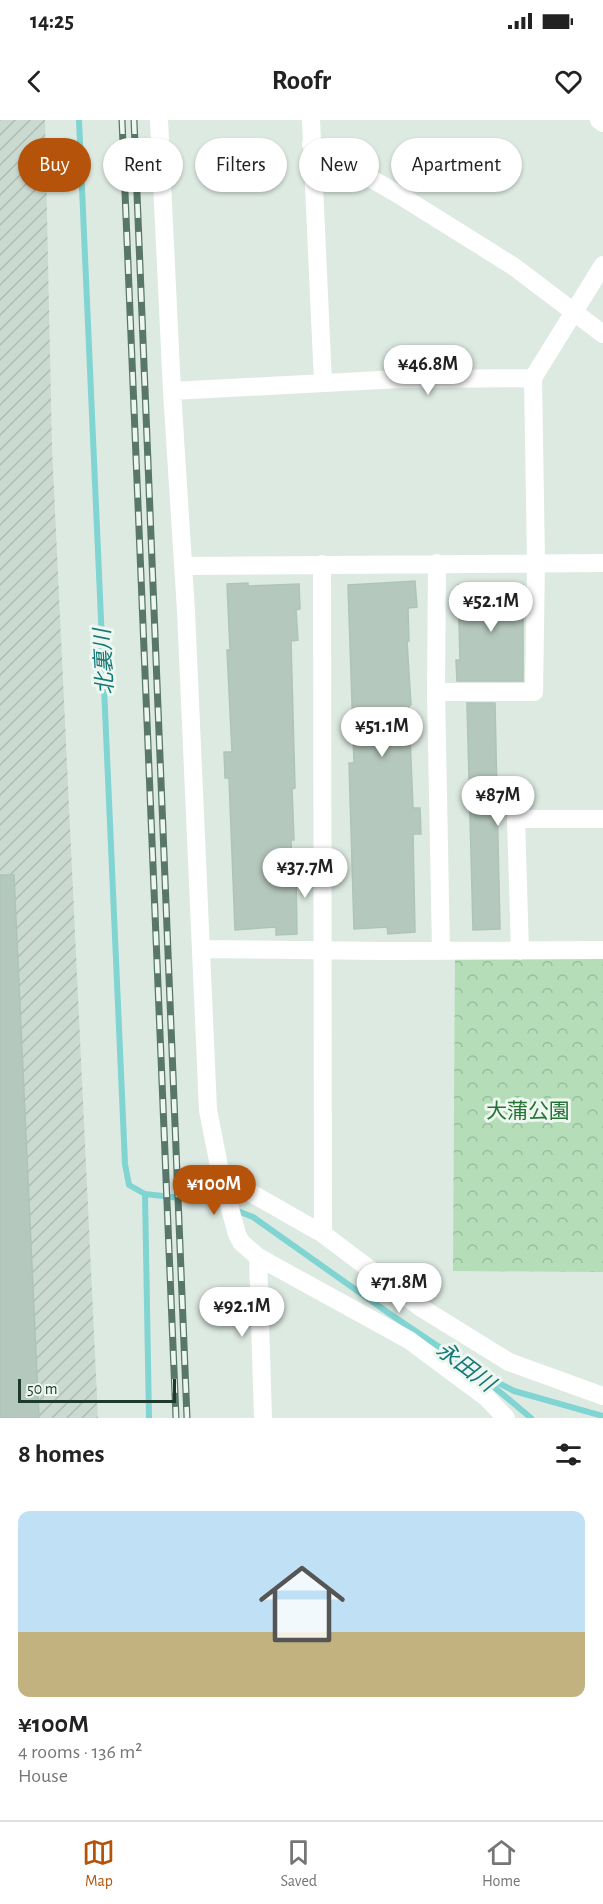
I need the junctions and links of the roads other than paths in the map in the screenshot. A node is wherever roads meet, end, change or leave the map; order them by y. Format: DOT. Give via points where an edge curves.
graph roads {
  1 [pos="159,120"];
  2 [pos="311,120"];
  3 [pos="311,138"];
  4 [pos="379,183"];
  5 [pos="313,192"];
  6 [pos="603,265"];
  7 [pos="574,312"];
  8 [pos="603,334"];
  9 [pos="533,378"];
  10 [pos="323,383"];
  11 [pos="172,391"];
  12 [pos="437,563"];
  13 [pos="536,563"];
  14 [pos="603,563"];
  15 [pos="322,564"];
  16 [pos="183,566"];
  17 [pos="436,692"];
  18 [pos="603,819"];
  19 [pos="201,949"];
  20 [pos="603,950"];
  21 [pos="323,951"];
  22 [pos="441,951"];
  23 [pos="520,951"];
  24 [pos="223,1182"];
  25 [pos="323,1234"];
  26 [pos="258,1257"];
  27 [pos="603,1396"];
  28 [pos="263,1418"];
  29 [pos="507,1418"];
  1 -- 11 [label="street"];
  2 -- 3 [label="street"];
  4 -- 7 [label="street" via="504,260"];
  5 -- 10 [label="street"];
  6 -- 7 [label="street"];
  7 -- 8 [label="street"];
  7 -- 9 [label="street"];
  9 -- 10 [label="street"];
  9 -- 13 [label="street"];
  10 -- 11 [label="street"];
  11 -- 16 [label="street"];
  12 -- 13 [label="street"];
  12 -- 15 [label="street"];
  12 -- 17 [label="street"];
  13 -- 14 [label="street"];
  13 -- 17 [label="street" via="534,692"];
  15 -- 16 [label="street"];
  15 -- 21 [label="street"];
  16 -- 19 [label="street"];
  17 -- 22 [label="street"];
  18 -- 23 [label="street" via="516,819"];
  19 -- 21 [label="street"];
  19 -- 24 [label="street" via="208,1110"];
  20 -- 23 [label="street"];
  21 -- 22 [label="street"];
  21 -- 25 [label="street"];
  22 -- 23 [label="street"];
  24 -- 25 [label="street"];
  24 -- 26 [label="street" via="237,1234"];
  25 -- 27 [label="street" via="420,1307 510,1362"];
  26 -- 28 [label="street"];
  26 -- 29 [label="street" via="409,1340 487,1398"];
}
